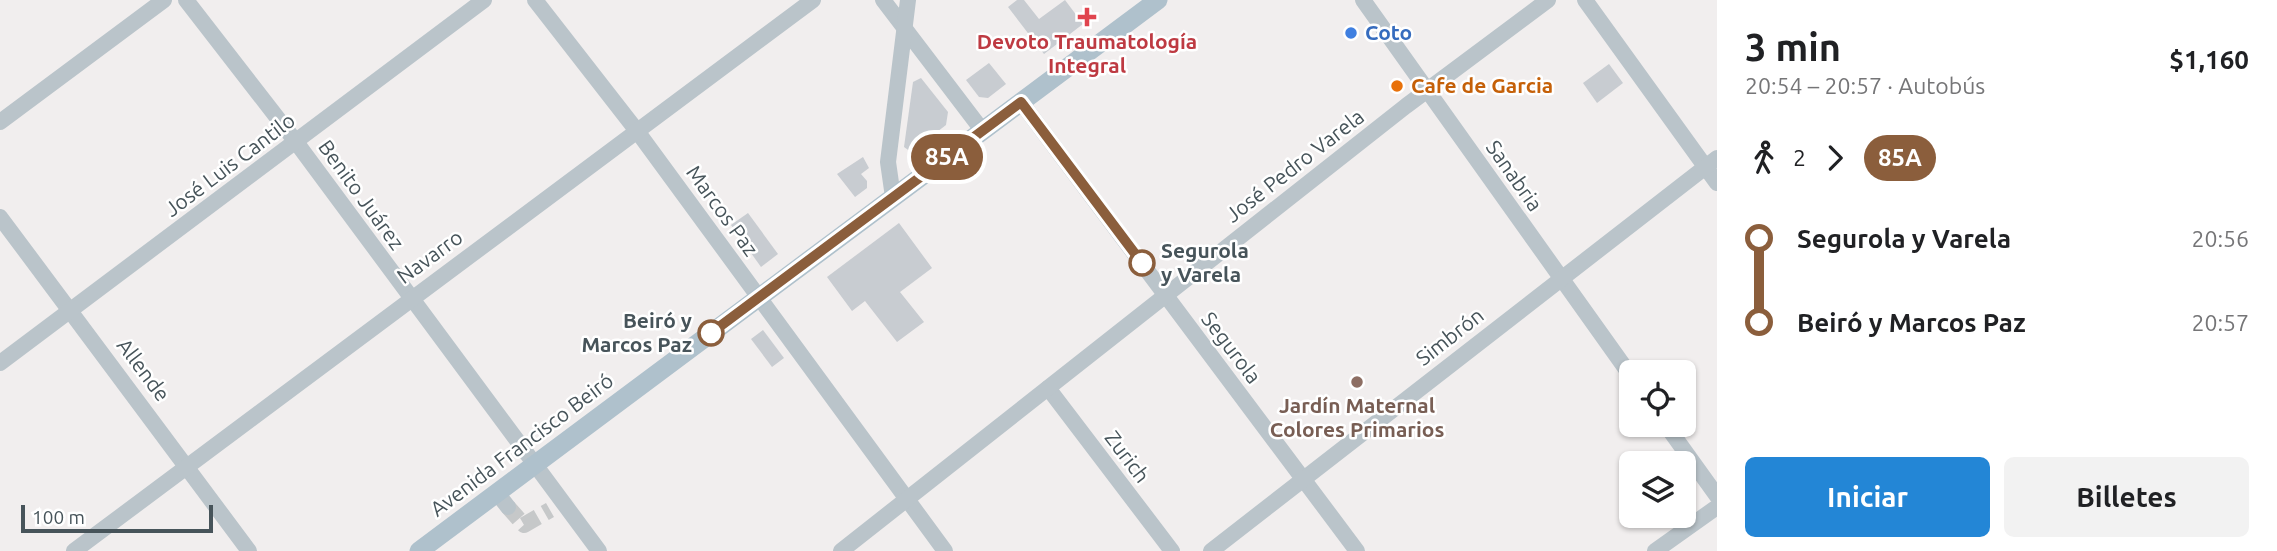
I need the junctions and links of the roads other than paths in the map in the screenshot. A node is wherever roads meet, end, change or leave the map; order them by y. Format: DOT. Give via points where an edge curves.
graph roads {
  1 [pos="164,0"];
  2 [pos="186,0"];
  3 [pos="484,0"];
  4 [pos="536,0"];
  5 [pos="813,0"];
  6 [pos="883,0"];
  7 [pos="908,0"];
  8 [pos="1158,0"];
  9 [pos="1363,0"];
  10 [pos="1548,0"];
  11 [pos="1585,0"];
  12 [pos="904,26"];
  13 [pos="932,63"];
  14 [pos="898,72"];
  15 [pos="1427,90"];
  16 [pos="1021,102"];
  17 [pos="0,122"];
  18 [pos="982,130"];
  19 [pos="636,131"];
  20 [pos="296,142"];
  21 [pos="1711,163"];
  22 [pos="1717,183"];
  23 [pos="893,197"];
  24 [pos="0,217"];
  25 [pos="1560,277"];
  26 [pos="1165,295"];
  27 [pos="759,297"];
  28 [pos="410,298"];
  29 [pos="72,310"];
  30 [pos="1620,360"];
  31 [pos="0,363"];
  32 [pos="1048,388"];
  33 [pos="1675,437"];
  34 [pos="533,465"];
  35 [pos="187,466"];
  36 [pos="1303,479"];
  37 [pos="1717,496"];
  38 [pos="906,499"];
  39 [pos="1717,507"];
  40 [pos="74,551"];
  41 [pos="249,551"];
  42 [pos="419,551"];
  43 [pos="599,551"];
  44 [pos="841,551"];
  45 [pos="945,551"];
  46 [pos="1172,551"];
  47 [pos="1211,551"];
  48 [pos="1357,551"];
  49 [pos="1655,551"];
  1 -- 17 [label="street"];
  2 -- 20 [label="street, Benito Juárez"];
  3 -- 20 [label="street, José Luis Cantilo"];
  4 -- 19 [label="street, Marcos Paz"];
  5 -- 19 [label="street, Navarro"];
  6 -- 12 [label="street"];
  7 -- 12 [label="street"];
  8 -- 16 [label="main road, Avenida Francisco Beiró"];
  9 -- 15 [label="street, Sanabria"];
  10 -- 15 [label="street, José Pedro Varela"];
  11 -- 21 [label="street"];
  12 -- 13 [label="street"];
  12 -- 14 [label="street"];
  13 -- 14 [label="street" via="913,62"];
  13 -- 18 [label="street"];
  14 -- 23 [label="street" via="888,162"];
  15 -- 25 [label="street, Sanabria"];
  15 -- 26 [label="street, José Pedro Varela"];
  16 -- 18 [label="main road, Avenida Francisco Beiró"];
  16 -- 26 [label="street, Segurola"];
  18 -- 23 [label="main road, Avenida Francisco Beiró"];
  19 -- 27 [label="street, Marcos Paz"];
  19 -- 28 [label="street, Navarro"];
  20 -- 28 [label="street, Benito Juárez"];
  20 -- 29 [label="street, José Luis Cantilo"];
  21 -- 22 [label="street"];
  21 -- 25 [label="street, Simbrón"];
  23 -- 27 [label="main road, Avenida Francisco Beiró"];
  24 -- 29 [label="street, Allende"];
  25 -- 30 [label="street, Sanabria"];
  25 -- 36 [label="street, Simbrón"];
  26 -- 32 [label="street, José Pedro Varela"];
  26 -- 36 [label="street, Segurola"];
  27 -- 34 [label="main road, Avenida Francisco Beiró"];
  27 -- 38 [label="street, Marcos Paz"];
  28 -- 34 [label="street, Benito Juárez"];
  28 -- 35 [label="street, Navarro"];
  29 -- 31 [label="street, José Luis Cantilo"];
  29 -- 35 [label="street, Allende"];
  32 -- 38 [label="street, José Pedro Varela"];
  32 -- 46 [label="street, Zurich"];
  33 -- 37 [label="street"];
  34 -- 42 [label="main road, Avenida Francisco Beiró" via="502,500"];
  34 -- 43 [label="street, Benito Juárez" via="556,506"];
  35 -- 40 [label="street, Navarro"];
  35 -- 41 [label="street, Allende"];
  36 -- 47 [label="street, Simbrón"];
  36 -- 48 [label="street, Segurola"];
  38 -- 44 [label="street, José Pedro Varela"];
  38 -- 45 [label="street, Marcos Paz"];
  39 -- 49 [label="street"];
}
